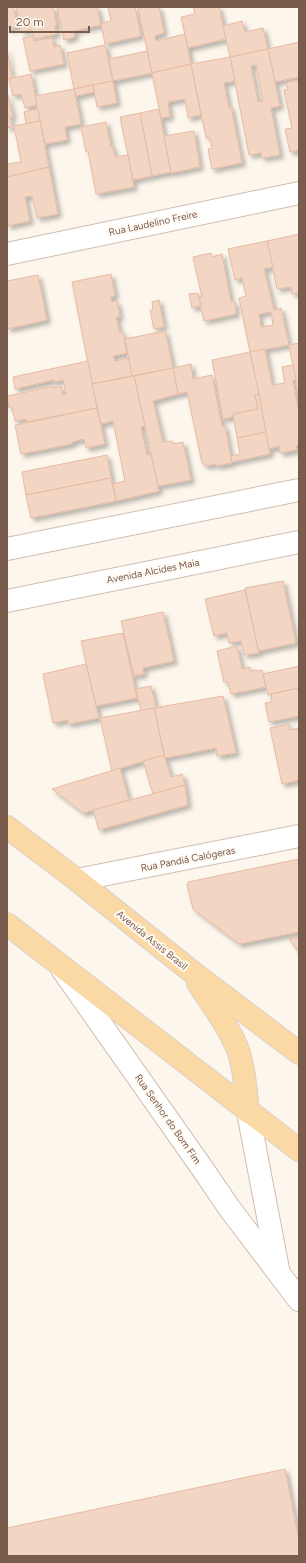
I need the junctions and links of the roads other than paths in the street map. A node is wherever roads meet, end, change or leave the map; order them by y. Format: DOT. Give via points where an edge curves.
graph roads {
  1 [pos="299,193"];
  2 [pos="7,254"];
  3 [pos="299,490"];
  4 [pos="299,542"];
  5 [pos="7,549"];
  6 [pos="7,601"];
  7 [pos="7,827"];
  8 [pos="299,836"];
  9 [pos="77,880"];
  10 [pos="7,924"];
  11 [pos="58,964"];
  12 [pos="191,971"];
  13 [pos="299,1053"];
  14 [pos="248,1112"];
  15 [pos="299,1150"];
  16 [pos="279,1274"];
  17 [pos="299,1300"];
  1 -- 2 [label="street, Rua Laudelino Freire"];
  3 -- 5 [label="street"];
  4 -- 6 [label="street, Avenida Alcides Maia"];
  7 -- 9 [label="main road, Avenida Assis Brasil"];
  8 -- 9 [label="street, Rua Pandiá Calógeras"];
  9 -- 12 [label="main road, Avenida Assis Brasil"];
  10 -- 11 [label="main road"];
  11 -- 14 [label="main road"];
  11 -- 16 [label="street, Rua Senhor do Bom Fim" via="230,1209"];
  12 -- 13 [label="main road, Avenida Assis Brasil"];
  12 -- 14 [label="main road" via="224,1024 239,1054"];
  14 -- 15 [label="main road"];
  14 -- 16 [label="street, Rua Senhor do Bom Fim"];
  16 -- 17 [label="street, Rua Senhor do Bom Fim"];
}
